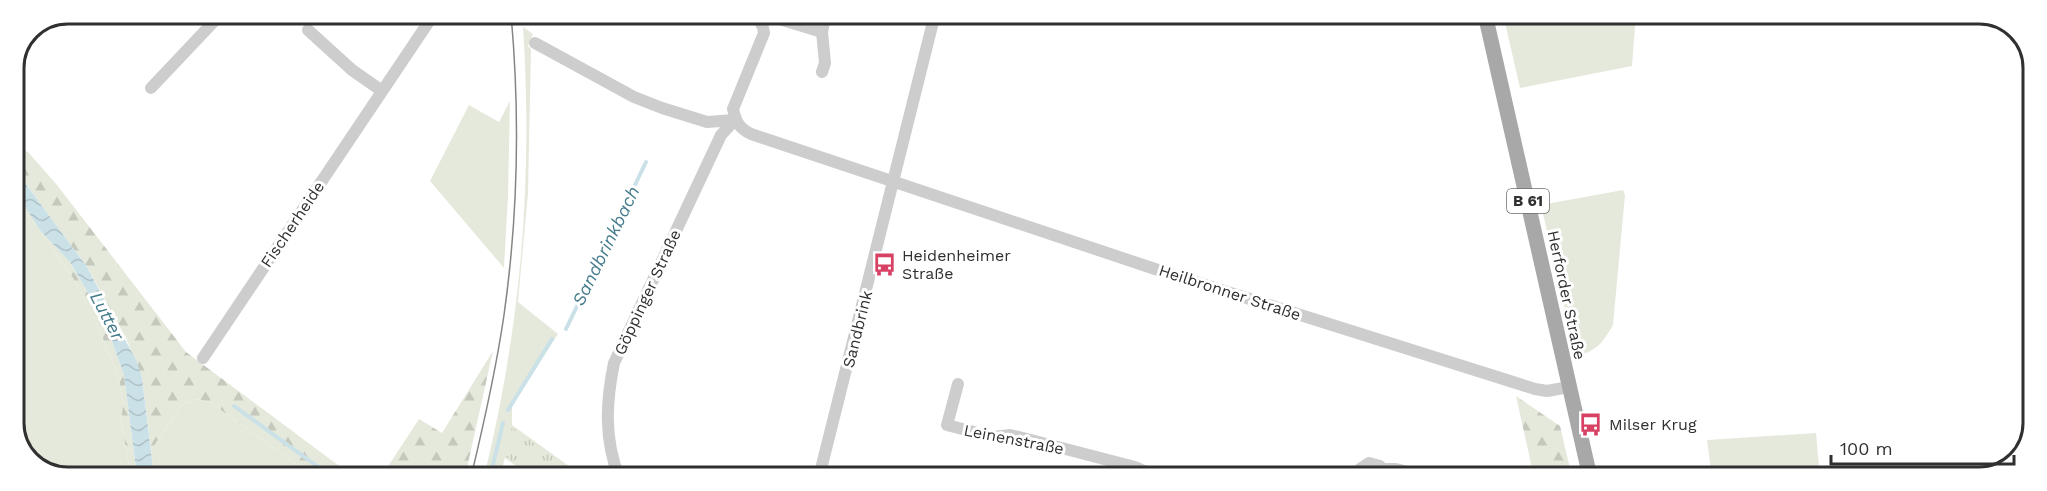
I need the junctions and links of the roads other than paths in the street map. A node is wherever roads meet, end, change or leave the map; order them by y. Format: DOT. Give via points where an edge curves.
graph roads {
  1 [pos="210,24"];
  2 [pos="427,24"];
  3 [pos="762,24"];
  4 [pos="796,24"];
  5 [pos="824,24"];
  6 [pos="933,24"];
  7 [pos="1487,24"];
  8 [pos="308,30"];
  9 [pos="822,32"];
  10 [pos="535,43"];
  11 [pos="822,72"];
  12 [pos="151,88"];
  13 [pos="382,91"];
  14 [pos="735,120"];
  15 [pos="894,182"];
  16 [pos="203,358"];
  17 [pos="958,384"];
  18 [pos="1569,387"];
  19 [pos="615,467"];
  20 [pos="822,467"];
  21 [pos="1134,467"];
  22 [pos="1362,467"];
  23 [pos="1377,467"];
  24 [pos="1588,467"];
  1 -- 12 [label="street"];
  2 -- 13 [label="street, Fischerheide"];
  3 -- 14 [label="street" via="764,33 736,98"];
  4 -- 9 [label="street"];
  5 -- 9 [label="street"];
  6 -- 15 [label="street, Sandbrink"];
  7 -- 18 [label="main road, Herforder Straße / B 61"];
  8 -- 13 [label="street"];
  9 -- 11 [label="street"];
  10 -- 14 [label="street" via="662,108 707,122"];
  13 -- 16 [label="street, Fischerheide"];
  14 -- 15 [label="street" via="751,134"];
  14 -- 19 [label="street, Göppinger Straße" via="721,135 614,363 607,409"];
  15 -- 18 [label="street, Heilbronner Straße" via="1535,389"];
  15 -- 20 [label="street, Sandbrink"];
  17 -- 21 [label="street, Leinenstraße" via="947,425 993,437 1010,435"];
  18 -- 24 [label="main road, Herforder Straße / B 61"];
  22 -- 23 [label="street" via="1373,463"];
}
